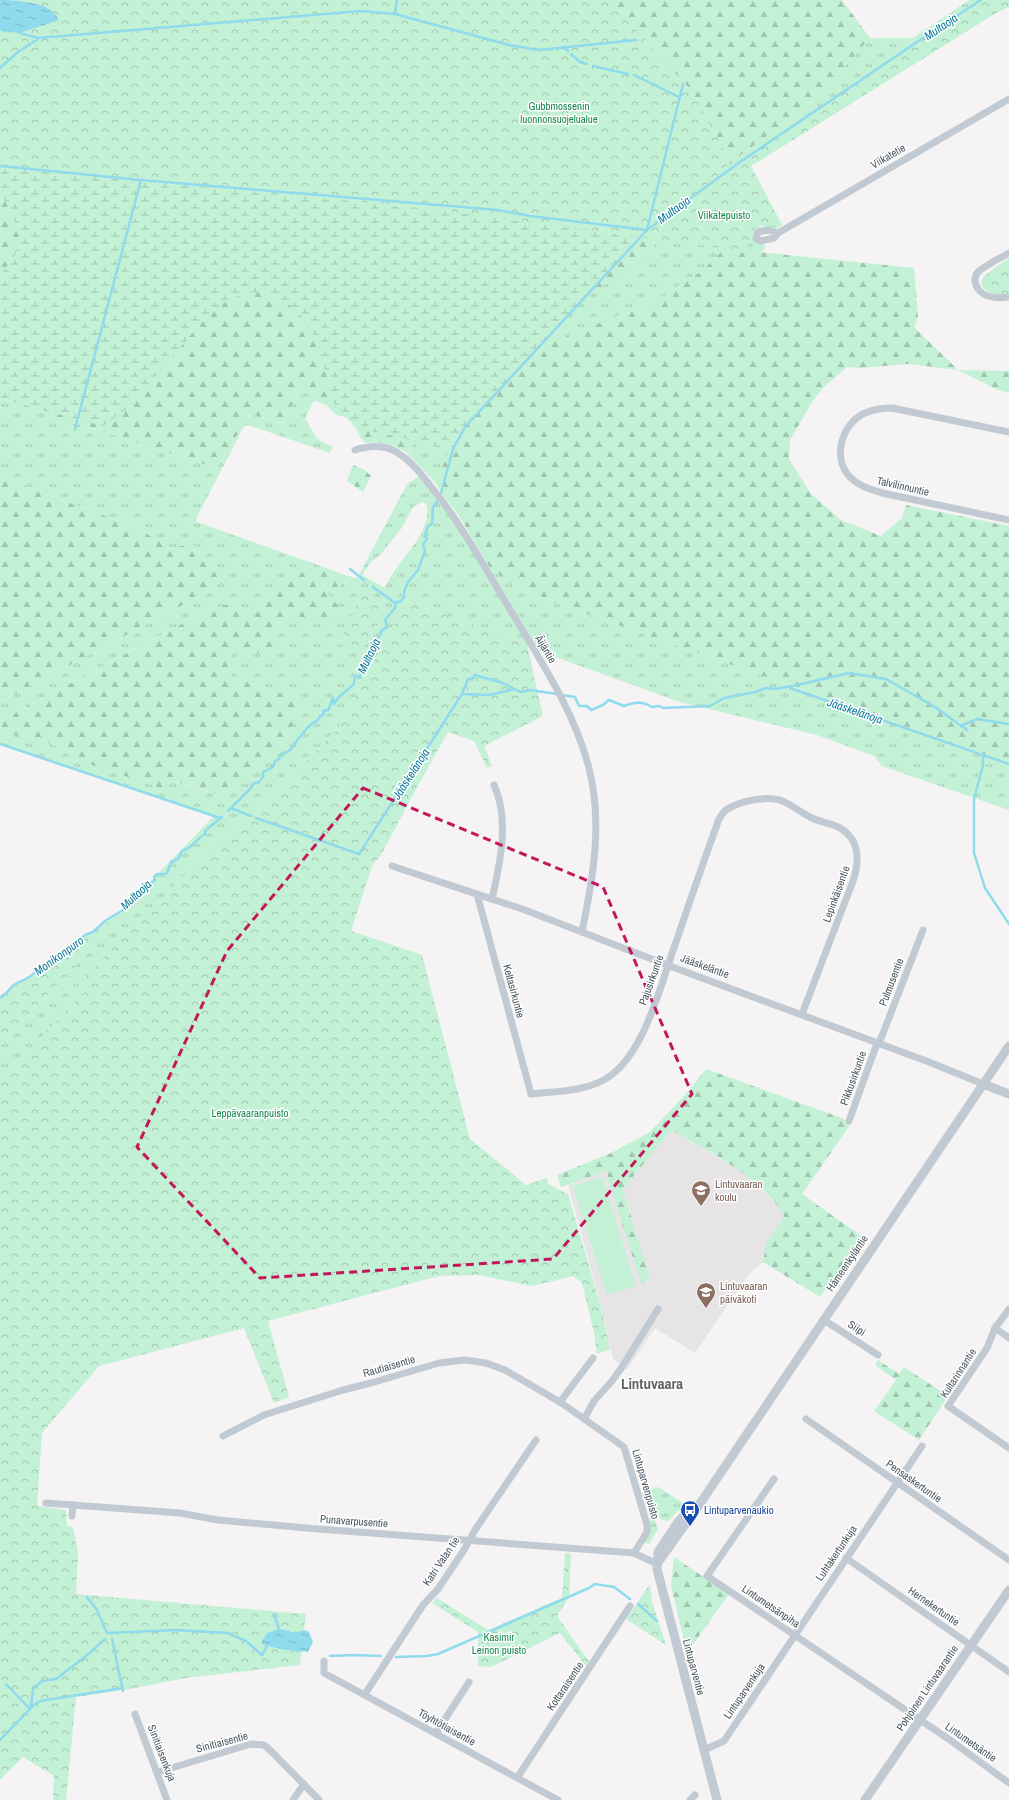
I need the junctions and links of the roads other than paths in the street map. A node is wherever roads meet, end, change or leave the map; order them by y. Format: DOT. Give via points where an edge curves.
graph roads {
  1 [pos="1009,98"];
  2 [pos="778,233"];
  3 [pos="1009,253"];
  4 [pos="1009,297"];
  5 [pos="1009,432"];
  6 [pos="355,450"];
  7 [pos="1009,520"];
  8 [pos="494,785"];
  9 [pos="729,808"];
  10 [pos="392,866"];
  11 [pos="477,894"];
  12 [pos="492,899"];
  13 [pos="923,930"];
  14 [pos="582,932"];
  15 [pos="668,965"];
  16 [pos="802,1014"];
  17 [pos="879,1043"];
  18 [pos="1009,1046"];
  19 [pos="983,1084"];
  20 [pos="531,1094"];
  21 [pos="1009,1094"];
  22 [pos="849,1120"];
  23 [pos="658,1309"];
  24 [pos="1009,1309"];
  25 [pos="824,1320"];
  26 [pos="995,1328"];
  27 [pos="1009,1338"];
  28 [pos="878,1355"];
  29 [pos="593,1358"];
  30 [pos="560,1402"];
  31 [pos="584,1419"];
  32 [pos="806,1420"];
  33 [pos="223,1436"];
  34 [pos="536,1440"];
  35 [pos="922,1446"];
  36 [pos="1009,1448"];
  37 [pos="774,1478"];
  38 [pos="896,1482"];
  39 [pos="46,1503"];
  40 [pos="73,1505"];
  41 [pos="72,1516"];
  42 [pos="468,1541"];
  43 [pos="634,1553"];
  44 [pos="846,1558"];
  45 [pos="1009,1560"];
  46 [pos="657,1564"];
  47 [pos="1009,1590"];
  48 [pos="630,1606"];
  49 [pos="795,1635"];
  50 [pos="970,1646"];
  51 [pos="324,1661"];
  52 [pos="1009,1672"];
  53 [pos="469,1682"];
  54 [pos="365,1694"];
  55 [pos="135,1714"];
  56 [pos="920,1720"];
  57 [pos="436,1733"];
  58 [pos="704,1750"];
  59 [pos="158,1772"];
  60 [pos="517,1778"];
  61 [pos="1009,1782"];
  62 [pos="304,1784"];
  63 [pos="167,1800"];
  64 [pos="293,1800"];
  65 [pos="319,1800"];
  66 [pos="558,1800"];
  67 [pos="717,1800"];
  68 [pos="865,1800"];
  1 -- 2 [label="street, Viikatetie"];
  3 -- 4 [label="street" via="977,274 975,280 977,288 982,293 993,298"];
  5 -- 7 [label="street, Talvilinnuntie" via="892,408 877,409 859,416 848,427 840,455 846,472 855,482 866,488"];
  6 -- 14 [label="street, Äijäntie" via="376,446 387,447 410,463 440,498 465,533 568,710 589,769 596,817 596,847"];
  8 -- 12 [label="street" via="499,796 502,853"];
  9 -- 15 [label="street, Pajusirkuntie" via="719,819"];
  9 -- 16 [label="street, Lepinkäisentie" via="753,801 780,800 810,817 843,831 850,837 857,852 858,867"];
  10 -- 11 [label="street, Jääskeläntie"];
  11 -- 12 [label="street, Jääskeläntie"];
  11 -- 20 [label="street, Keltasirkuntie"];
  12 -- 14 [label="street, Jääskeläntie"];
  13 -- 17 [label="street, Pulmusentie"];
  14 -- 15 [label="street, Jääskeläntie"];
  15 -- 16 [label="street, Jääskeläntie"];
  15 -- 20 [label="street, Pajusirkuntie" via="645,1028 631,1054 617,1071 608,1078 586,1087"];
  16 -- 17 [label="street, Jääskeläntie"];
  17 -- 19 [label="street, Jääskeläntie"];
  17 -- 22 [label="street, Pikkusirkuntie"];
  18 -- 19 [label="street, Hämeenkyläntie"];
  19 -- 21 [label="street, Jääskeläntie"];
  19 -- 25 [label="street, Hämeenkyläntie"];
  23 -- 31 [label="street" via="612,1382 594,1401"];
  24 -- 26 [label="street"];
  25 -- 28 [label="street, Siipi"];
  25 -- 46 [label="street, Hämeenkyläntie"];
  26 -- 27 [label="street"];
  26 -- 36 [label="street, Kultarinnantie" via="987,1348 948,1406"];
  29 -- 30 [label="street"];
  30 -- 31 [label="street, Lintuparvenpuisto"];
  30 -- 33 [label="street, Rautiaisentie" via="505,1370 465,1360 439,1364 343,1390 264,1416"];
  31 -- 43 [label="street, Lintuparvenpuisto" via="620,1443 626,1452 647,1526 647,1532"];
  32 -- 38 [label="street, Pensaskertuntie"];
  34 -- 42 [label="street, Katri Valan tie"];
  35 -- 38 [label="street, Luhtakertunkuja"];
  37 -- 49 [label="street, Lintumetsänpiha" via="708,1576"];
  38 -- 44 [label="street, Luhtakertunkuja"];
  38 -- 45 [label="street, Pensaskertuntie"];
  39 -- 40 [label="street, Punavarpusentie"];
  40 -- 41 [label="street"];
  40 -- 42 [label="street, Punavarpusentie"];
  42 -- 43 [label="street, Punavarpusentie"];
  42 -- 54 [label="street, Katri Valan tie"];
  43 -- 46 [label="street"];
  44 -- 49 [label="street, Luhtakertunkuja"];
  44 -- 50 [label="street, Hernekertuntie"];
  46 -- 58 [label="street, Lintuparventie"];
  47 -- 50 [label="street, Pohjoinen Lintuvaarantie"];
  48 -- 60 [label="street, Kottaraisentie"];
  49 -- 56 [label="street, Lintumetsänpiha"];
  49 -- 58 [label="street, Lintuparvenkuja" via="724,1741"];
  50 -- 52 [label="street, Hernekertuntie"];
  50 -- 56 [label="street, Pohjoinen Lintuvaarantie"];
  51 -- 54 [label="street, Töyhtötiaisentie" via="324,1673"];
  53 -- 57 [label="street"];
  54 -- 57 [label="street, Töyhtötiaisentie"];
  55 -- 59 [label="street, Sinitiaisenkuja"];
  56 -- 61 [label="street, Lintumetsäntie"];
  56 -- 68 [label="street, Pohjoinen Lintuvaarantie"];
  57 -- 60 [label="street, Töyhtötiaisentie"];
  58 -- 67 [label="street, Lintuparventie"];
  59 -- 62 [label="street, Sinitiaisentie" via="251,1744 264,1745"];
  59 -- 63 [label="street, Sinitiaisenkuja"];
  60 -- 66 [label="street, Töyhtötiaisentie"];
  62 -- 64 [label="street"];
  62 -- 65 [label="street, Sinitiaisentie"];
}
